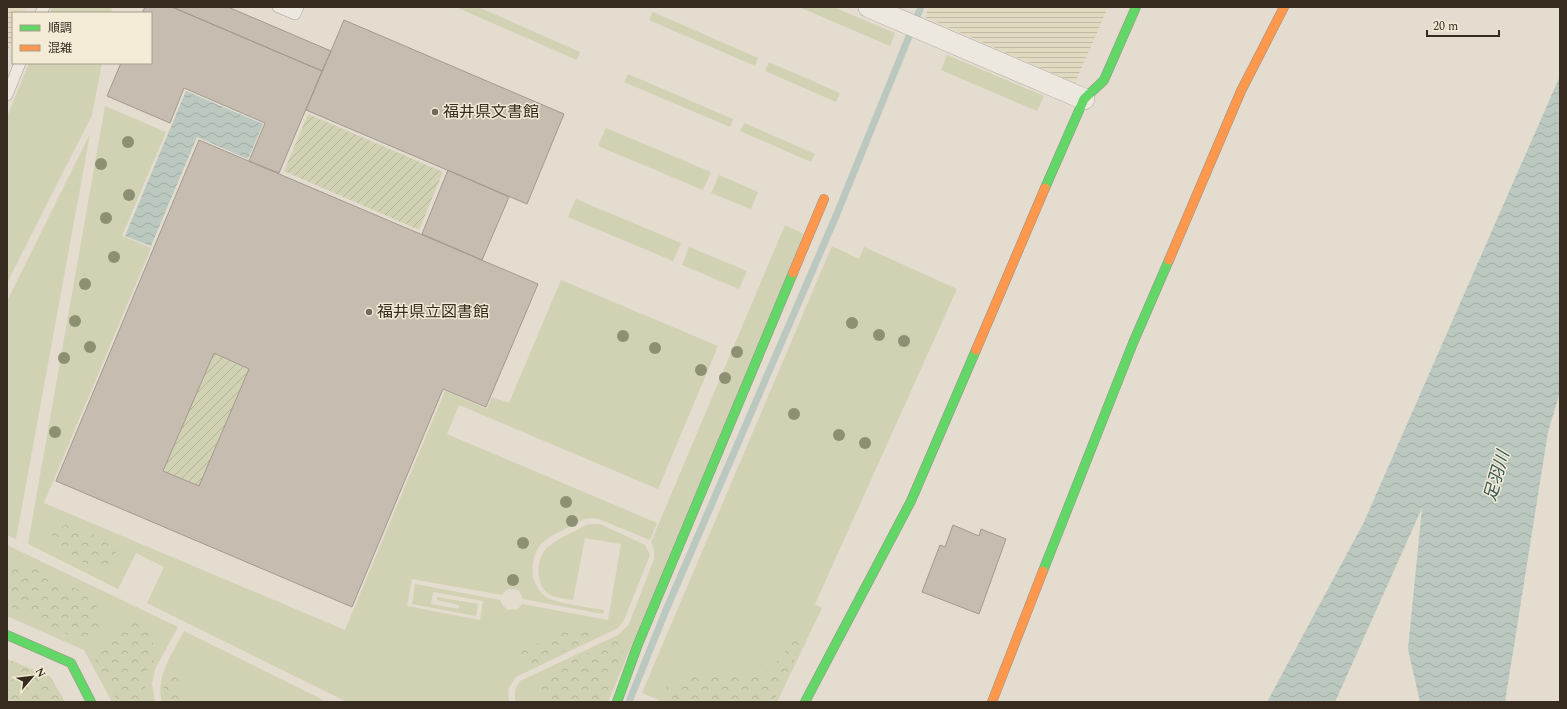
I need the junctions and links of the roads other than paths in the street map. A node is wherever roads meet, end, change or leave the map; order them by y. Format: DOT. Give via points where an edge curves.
graph roads {
  1 [pos="278,7"];
  2 [pos="298,7"];
  3 [pos="869,7"];
  4 [pos="1136,7"];
  5 [pos="1284,7"];
  6 [pos="903,16"];
  7 [pos="20,64"];
  8 [pos="7,95"];
  9 [pos="1084,99"];
  10 [pos="824,199"];
  11 [pos="7,635"];
  12 [pos="91,702"];
  13 [pos="617,702"];
  14 [pos="805,702"];
  15 [pos="992,702"];
  1 -- 2 [label="lane" via="295,14"];
  3 -- 6 [label="street"];
  4 -- 9 [label="street" via="1104,80"];
  5 -- 15 [label="street" via="1241,91 1133,343"];
  6 -- 9 [label="street" via="926,31"];
  7 -- 8 [label="lane"];
  9 -- 14 [label="street" via="911,501"];
  10 -- 13 [label="street" via="638,644"];
  11 -- 12 [label="street" via="71,663"];
}
